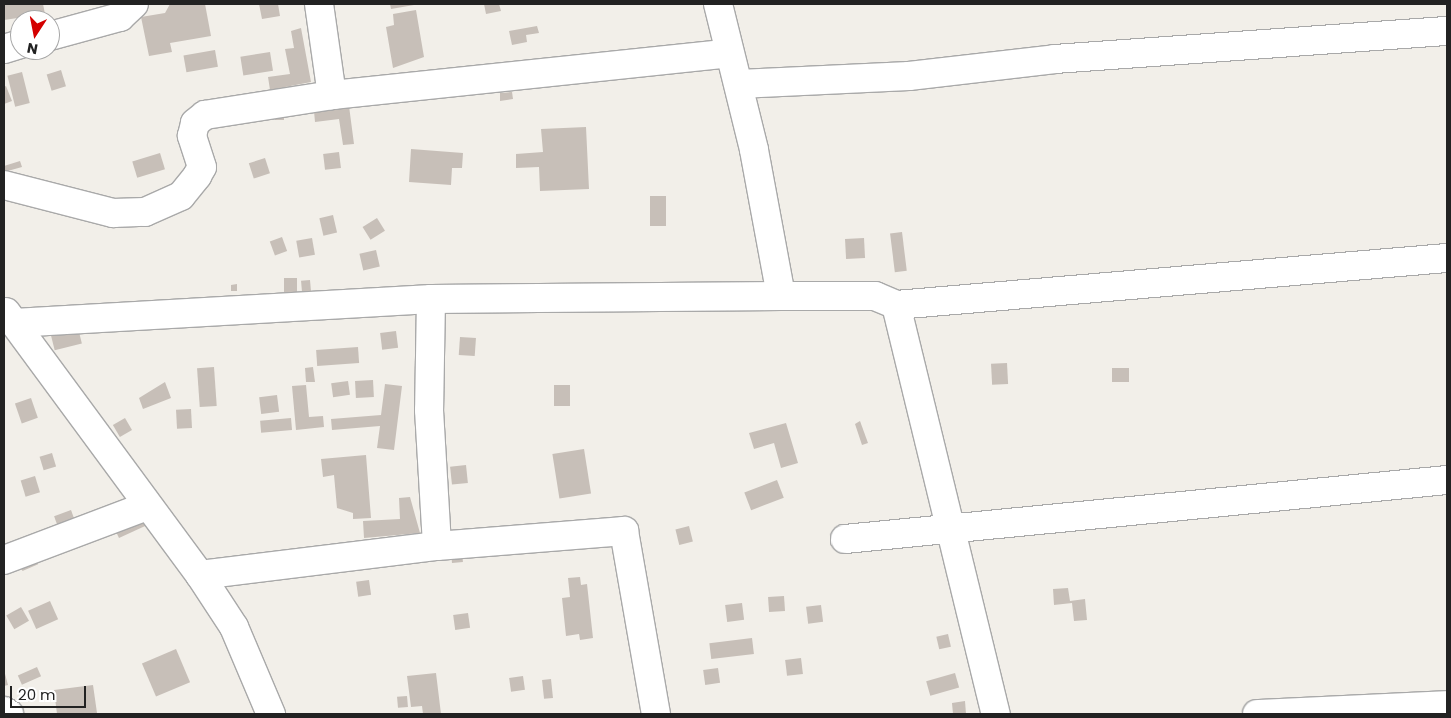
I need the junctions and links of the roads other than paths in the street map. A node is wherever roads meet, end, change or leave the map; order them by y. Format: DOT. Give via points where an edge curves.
graph roads {
  1 [pos="134,4"];
  2 [pos="318,4"];
  3 [pos="718,4"];
  4 [pos="1447,31"];
  5 [pos="60,33"];
  6 [pos="729,54"];
  7 [pos="739,84"];
  8 [pos="332,95"];
  9 [pos="4,185"];
  10 [pos="1447,258"];
  11 [pos="781,296"];
  12 [pos="431,299"];
  13 [pos="896,305"];
  14 [pos="9,316"];
  15 [pos="1447,480"];
  16 [pos="147,506"];
  17 [pos="949,529"];
  18 [pos="845,539"];
  19 [pos="437,546"];
  20 [pos="4,560"];
  21 [pos="200,575"];
  22 [pos="1447,705"];
  23 [pos="4,711"];
  24 [pos="10,714"];
  25 [pos="271,714"];
  26 [pos="656,714"];
  27 [pos="996,714"];
  28 [pos="1257,714"];
  1 -- 5 [label="street" via="120,17"];
  2 -- 8 [label="street"];
  3 -- 6 [label="street"];
  4 -- 7 [label="street" via="1055,59 909,76"];
  6 -- 7 [label="street"];
  6 -- 8 [label="street"];
  7 -- 11 [label="street"];
  8 -- 9 [label="street" via="205,115 195,123 192,136 202,167 197,176 181,196 146,212 113,213"];
  10 -- 13 [label="street"];
  11 -- 12 [label="street"];
  11 -- 13 [label="street" via="875,296"];
  12 -- 14 [label="street"];
  12 -- 19 [label="street" via="429,410"];
  13 -- 17 [label="street"];
  14 -- 16 [label="street"];
  15 -- 17 [label="street"];
  16 -- 20 [label="street"];
  16 -- 21 [label="street"];
  17 -- 18 [label="street"];
  17 -- 27 [label="street"];
  19 -- 21 [label="street"];
  19 -- 26 [label="street" via="624,531"];
  21 -- 25 [label="street" via="234,627"];
  22 -- 28 [label="street"];
  23 -- 24 [label="street"];
}
